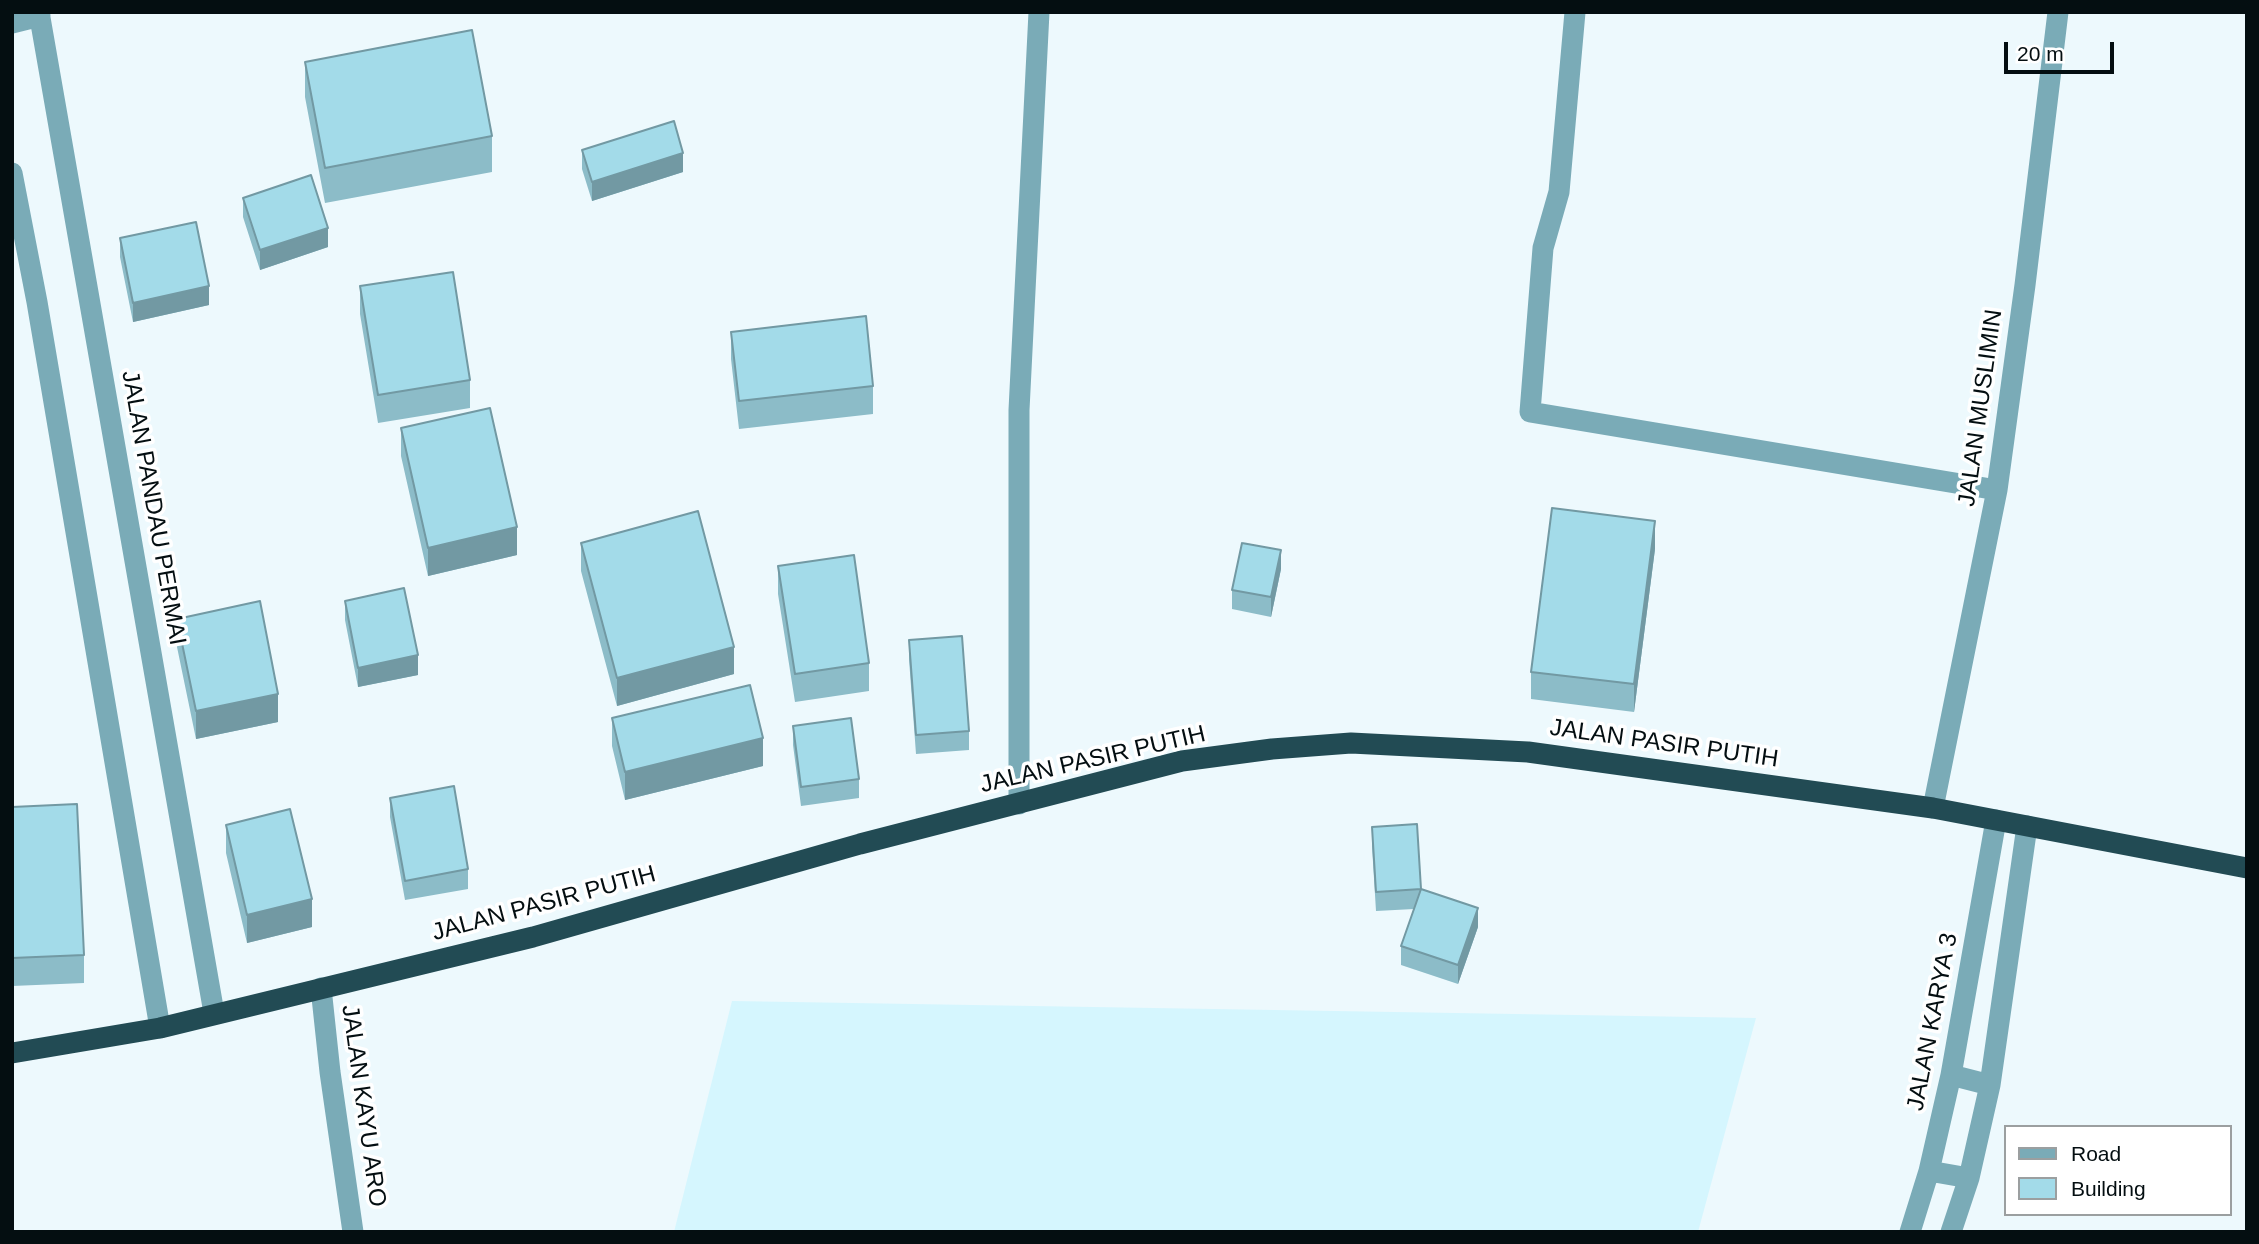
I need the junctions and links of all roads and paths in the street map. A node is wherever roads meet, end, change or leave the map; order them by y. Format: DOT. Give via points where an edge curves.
graph roads {
  1 [pos="1039,12"];
  2 [pos="1576,12"];
  3 [pos="2058,12"];
  4 [pos="39,14"];
  5 [pos="12,23"];
  6 [pos="12,173"];
  7 [pos="1997,490"];
  8 [pos="1019,804"];
  9 [pos="1933,808"];
  10 [pos="1996,820"];
  11 [pos="2028,826"];
  12 [pos="2247,868"];
  13 [pos="321,988"];
  14 [pos="214,1013"];
  15 [pos="160,1028"];
  16 [pos="12,1053"];
  17 [pos="1951,1075"];
  18 [pos="1990,1085"];
  19 [pos="1929,1171"];
  20 [pos="1969,1178"];
  21 [pos="353,1232"];
  22 [pos="1910,1232"];
  23 [pos="1951,1232"];
  1 -- 8 [label="street" via="1019,410"];
  2 -- 7 [label="street" via="1559,192 1543,248 1530,412"];
  3 -- 7 [label="street, JALAN MUSLIMIN"];
  4 -- 5 [label="street"];
  4 -- 14 [label="street, JALAN PANDAU PERMAI"];
  6 -- 15 [label="street"];
  7 -- 9 [label="street, JALAN MUSLIMIN"];
  8 -- 9 [label="highway, JALAN PASIR PUTIH" via="1182,761 1351,743 1528,752"];
  8 -- 13 [label="highway, JALAN PASIR PUTIH" via="533,937"];
  9 -- 10 [label="highway, JALAN PASIR PUTIH"];
  10 -- 11 [label="highway, JALAN PASIR PUTIH"];
  10 -- 17 [label="street, JALAN KARYA 3"];
  11 -- 12 [label="highway, JALAN PASIR PUTIH"];
  11 -- 18 [label="street"];
  13 -- 14 [label="highway, JALAN PASIR PUTIH"];
  13 -- 21 [label="street, JALAN KAYU ARO"];
  14 -- 15 [label="highway, JALAN PASIR PUTIH"];
  15 -- 16 [label="highway, JALAN PASIR PUTIH"];
  17 -- 18 [label="street"];
  17 -- 19 [label="street, JALAN KARYA 3"];
  18 -- 20 [label="street"];
  19 -- 20 [label="street"];
  19 -- 22 [label="street, JALAN KARYA 3"];
  20 -- 23 [label="street"];
}
